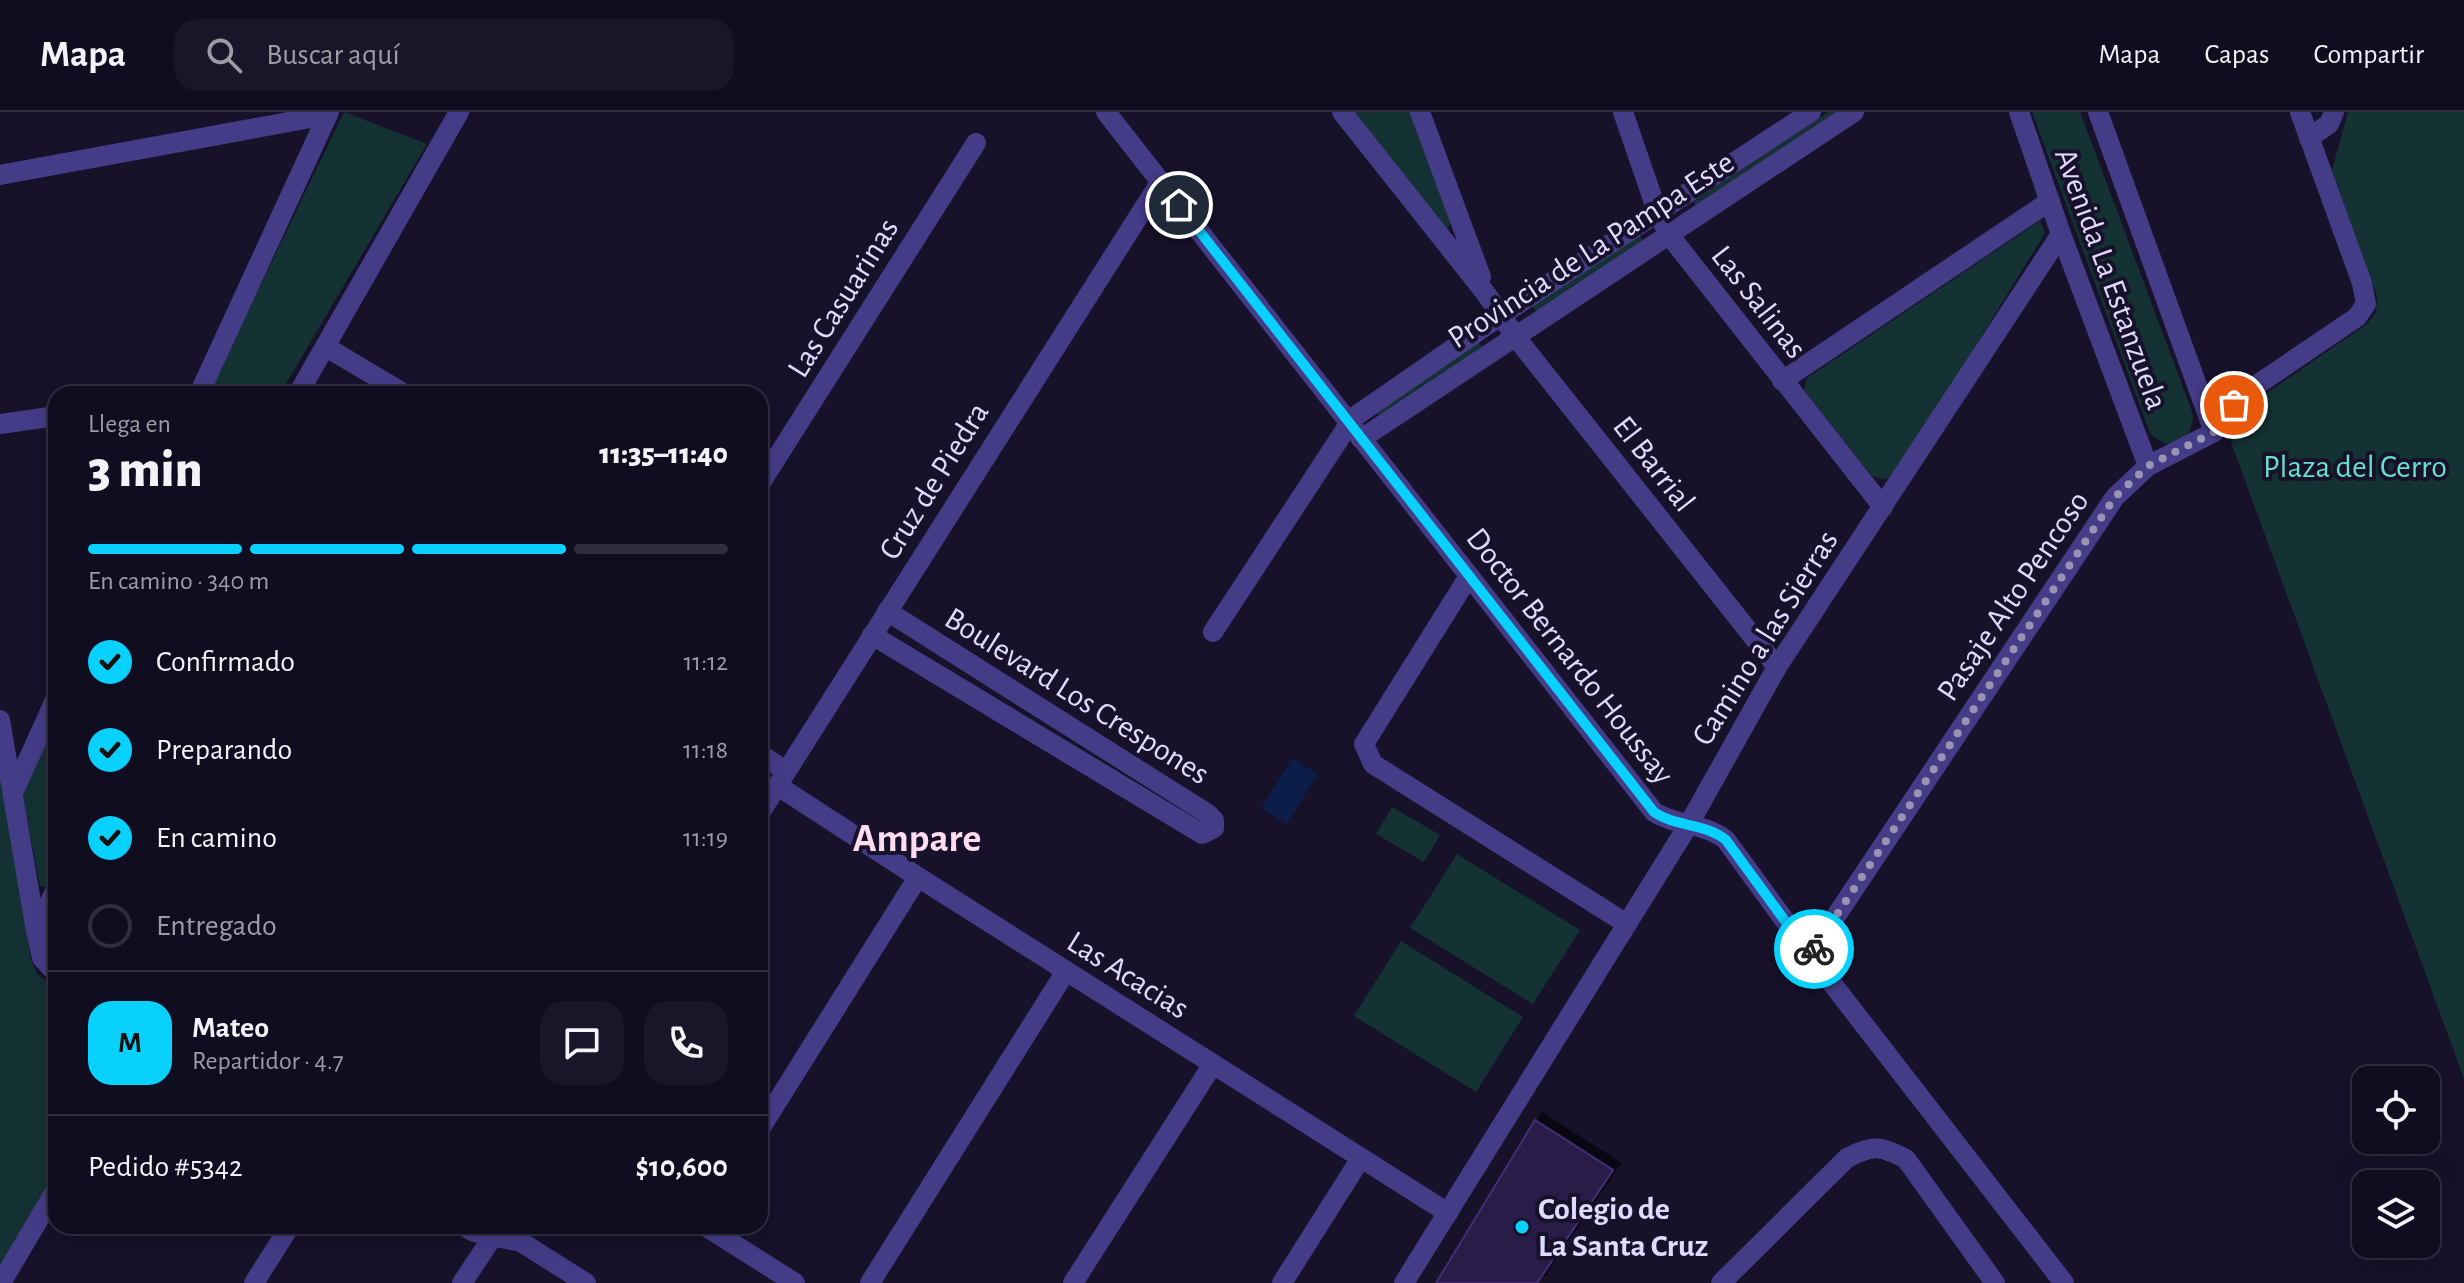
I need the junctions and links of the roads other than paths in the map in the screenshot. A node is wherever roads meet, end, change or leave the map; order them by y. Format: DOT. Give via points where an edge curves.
graph roads {
  1 [pos="459,112"];
  2 [pos="1106,112"];
  3 [pos="1342,112"];
  4 [pos="1420,112"];
  5 [pos="1623,112"];
  6 [pos="1811,112"];
  7 [pos="1854,112"];
  8 [pos="2019,112"];
  9 [pos="2098,112"];
  10 [pos="2300,112"];
  11 [pos="2334,112"];
  12 [pos="328,114"];
  13 [pos="2309,138"];
  14 [pos="976,143"];
  15 [pos="0,175"];
  16 [pos="1161,181"];
  17 [pos="2050,201"];
  18 [pos="1658,214"];
  19 [pos="2061,234"];
  20 [pos="1670,236"];
  21 [pos="1487,295"];
  22 [pos="1500,316"];
  23 [pos="1515,336"];
  24 [pos="326,347"];
  25 [pos="1782,381"];
  26 [pos="203,386"];
  27 [pos="303,386"];
  28 [pos="392,386"];
  29 [pos="48,417"];
  30 [pos="0,424"];
  31 [pos="1352,428"];
  32 [pos="2214,432"];
  33 [pos="2148,466"];
  34 [pos="768,471"];
  35 [pos="1883,507"];
  36 [pos="1469,576"];
  37 [pos="887,611"];
  38 [pos="1213,632"];
  39 [pos="872,635"];
  40 [pos="1777,667"];
  41 [pos="48,716"];
  42 [pos="0,720"];
  43 [pos="768,763"];
  44 [pos="782,778"];
  45 [pos="13,793"];
  46 [pos="768,800"];
  47 [pos="1689,824"];
  48 [pos="918,877"];
  49 [pos="48,906"];
  50 [pos="1627,924"];
  51 [pos="36,931"];
  52 [pos="1810,955"];
  53 [pos="48,964"];
  54 [pos="1066,971"];
  55 [pos="1213,1064"];
  56 [pos="768,1116"];
  57 [pos="1361,1158"];
  58 [pos="48,1204"];
  59 [pos="1448,1213"];
  60 [pos="285,1234"];
  61 [pos="495,1234"];
  62 [pos="504,1234"];
  63 [pos="718,1234"];
  64 [pos="1,1283"];
  65 [pos="254,1283"];
  66 [pos="462,1283"];
  67 [pos="586,1283"];
  68 [pos="795,1283"];
  69 [pos="870,1283"];
  70 [pos="1073,1283"];
  71 [pos="1282,1283"];
  72 [pos="1404,1283"];
  73 [pos="1721,1283"];
  74 [pos="1995,1283"];
  75 [pos="2064,1283"];
  1 -- 24 [label="street"];
  2 -- 16 [label="street, Doctor Bernardo Houssay"];
  3 -- 21 [label="street, El Barrial"];
  4 -- 21 [label="street, El Barrial"];
  5 -- 18 [label="street, Las Salinas"];
  6 -- 18 [label="street, Provincia de La Pampa Este"];
  7 -- 20 [label="street, Provincia de La Pampa Este"];
  8 -- 17 [label="street, Avenida La Estanzuela"];
  9 -- 32 [label="street, Avenida La Estanzuela"];
  10 -- 13 [label="street"];
  11 -- 13 [label="street" via="2329,124"];
  12 -- 15 [label="street"];
  12 -- 26 [label="street"];
  13 -- 32 [label="street, Pasaje Alto Pencoso" via="2366,304 2357,317 2242,395"];
  14 -- 34 [label="street, Las Casuarinas"];
  16 -- 31 [label="street, Doctor Bernardo Houssay"];
  16 -- 37 [label="street, Cruz de Piedra"];
  17 -- 19 [label="street, Avenida La Estanzuela"];
  17 -- 25 [label="street"];
  18 -- 20 [label="street, Las Salinas"];
  18 -- 22 [label="street, Provincia de La Pampa Este"];
  19 -- 33 [label="street, Avenida La Estanzuela"];
  19 -- 35 [label="street, Camino a las Sierras"];
  20 -- 23 [label="street, Provincia de La Pampa Este"];
  20 -- 25 [label="street, Las Salinas"];
  21 -- 22 [label="street, El Barrial"];
  22 -- 23 [label="street, El Barrial"];
  22 -- 31 [label="street, Provincia de La Pampa Este"];
  23 -- 31 [label="street, Provincia de La Pampa Este"];
  23 -- 40 [label="street, El Barrial"];
  24 -- 27 [label="street"];
  24 -- 28 [label="street"];
  25 -- 35 [label="street, Las Salinas"];
  29 -- 30 [label="street"];
  31 -- 36 [label="street, Doctor Bernardo Houssay"];
  31 -- 38 [label="street, Provincia de La Pampa Este"];
  32 -- 33 [label="street, Pasaje Alto Pencoso"];
  33 -- 52 [label="street, Pasaje Alto Pencoso" via="2115,497"];
  35 -- 40 [label="street, Camino a las Sierras"];
  36 -- 47 [label="street, Doctor Bernardo Houssay" via="1654,812"];
  36 -- 50 [label="street" via="1364,744 1368,754 1373,764"];
  37 -- 39 [label="street, Cruz de Piedra"];
  37 -- 39 [label="street, Boulevard Los Crespones" via="1208,814 1214,828 1202,834"];
  39 -- 44 [label="street, Cruz de Piedra"];
  40 -- 47 [label="street, Camino a las Sierras"];
  41 -- 45 [label="street"];
  42 -- 45 [label="street"];
  43 -- 44 [label="street, Las Acacias"];
  44 -- 46 [label="street, Cruz de Piedra"];
  44 -- 48 [label="street, Las Acacias"];
  45 -- 51 [label="street"];
  47 -- 50 [label="street, Camino a las Sierras"];
  47 -- 52 [label="street, Doctor Bernardo Houssay" via="1726,840"];
  48 -- 54 [label="street, Las Acacias"];
  48 -- 56 [label="street"];
  49 -- 51 [label="street"];
  50 -- 59 [label="street, Camino a las Sierras"];
  51 -- 53 [label="street"];
  52 -- 75 [label="street, Doctor Bernardo Houssay"];
  54 -- 55 [label="street, Las Acacias"];
  54 -- 69 [label="street"];
  55 -- 57 [label="street, Las Acacias"];
  55 -- 70 [label="street"];
  57 -- 59 [label="street, Las Acacias"];
  57 -- 71 [label="street"];
  58 -- 64 [label="street"];
  59 -- 72 [label="street, Camino a las Sierras"];
  60 -- 65 [label="street"];
  61 -- 66 [label="street"];
  62 -- 67 [label="street"];
  63 -- 68 [label="street"];
  73 -- 74 [label="street" via="1847,1158 1869,1147 1906,1159"];
}
